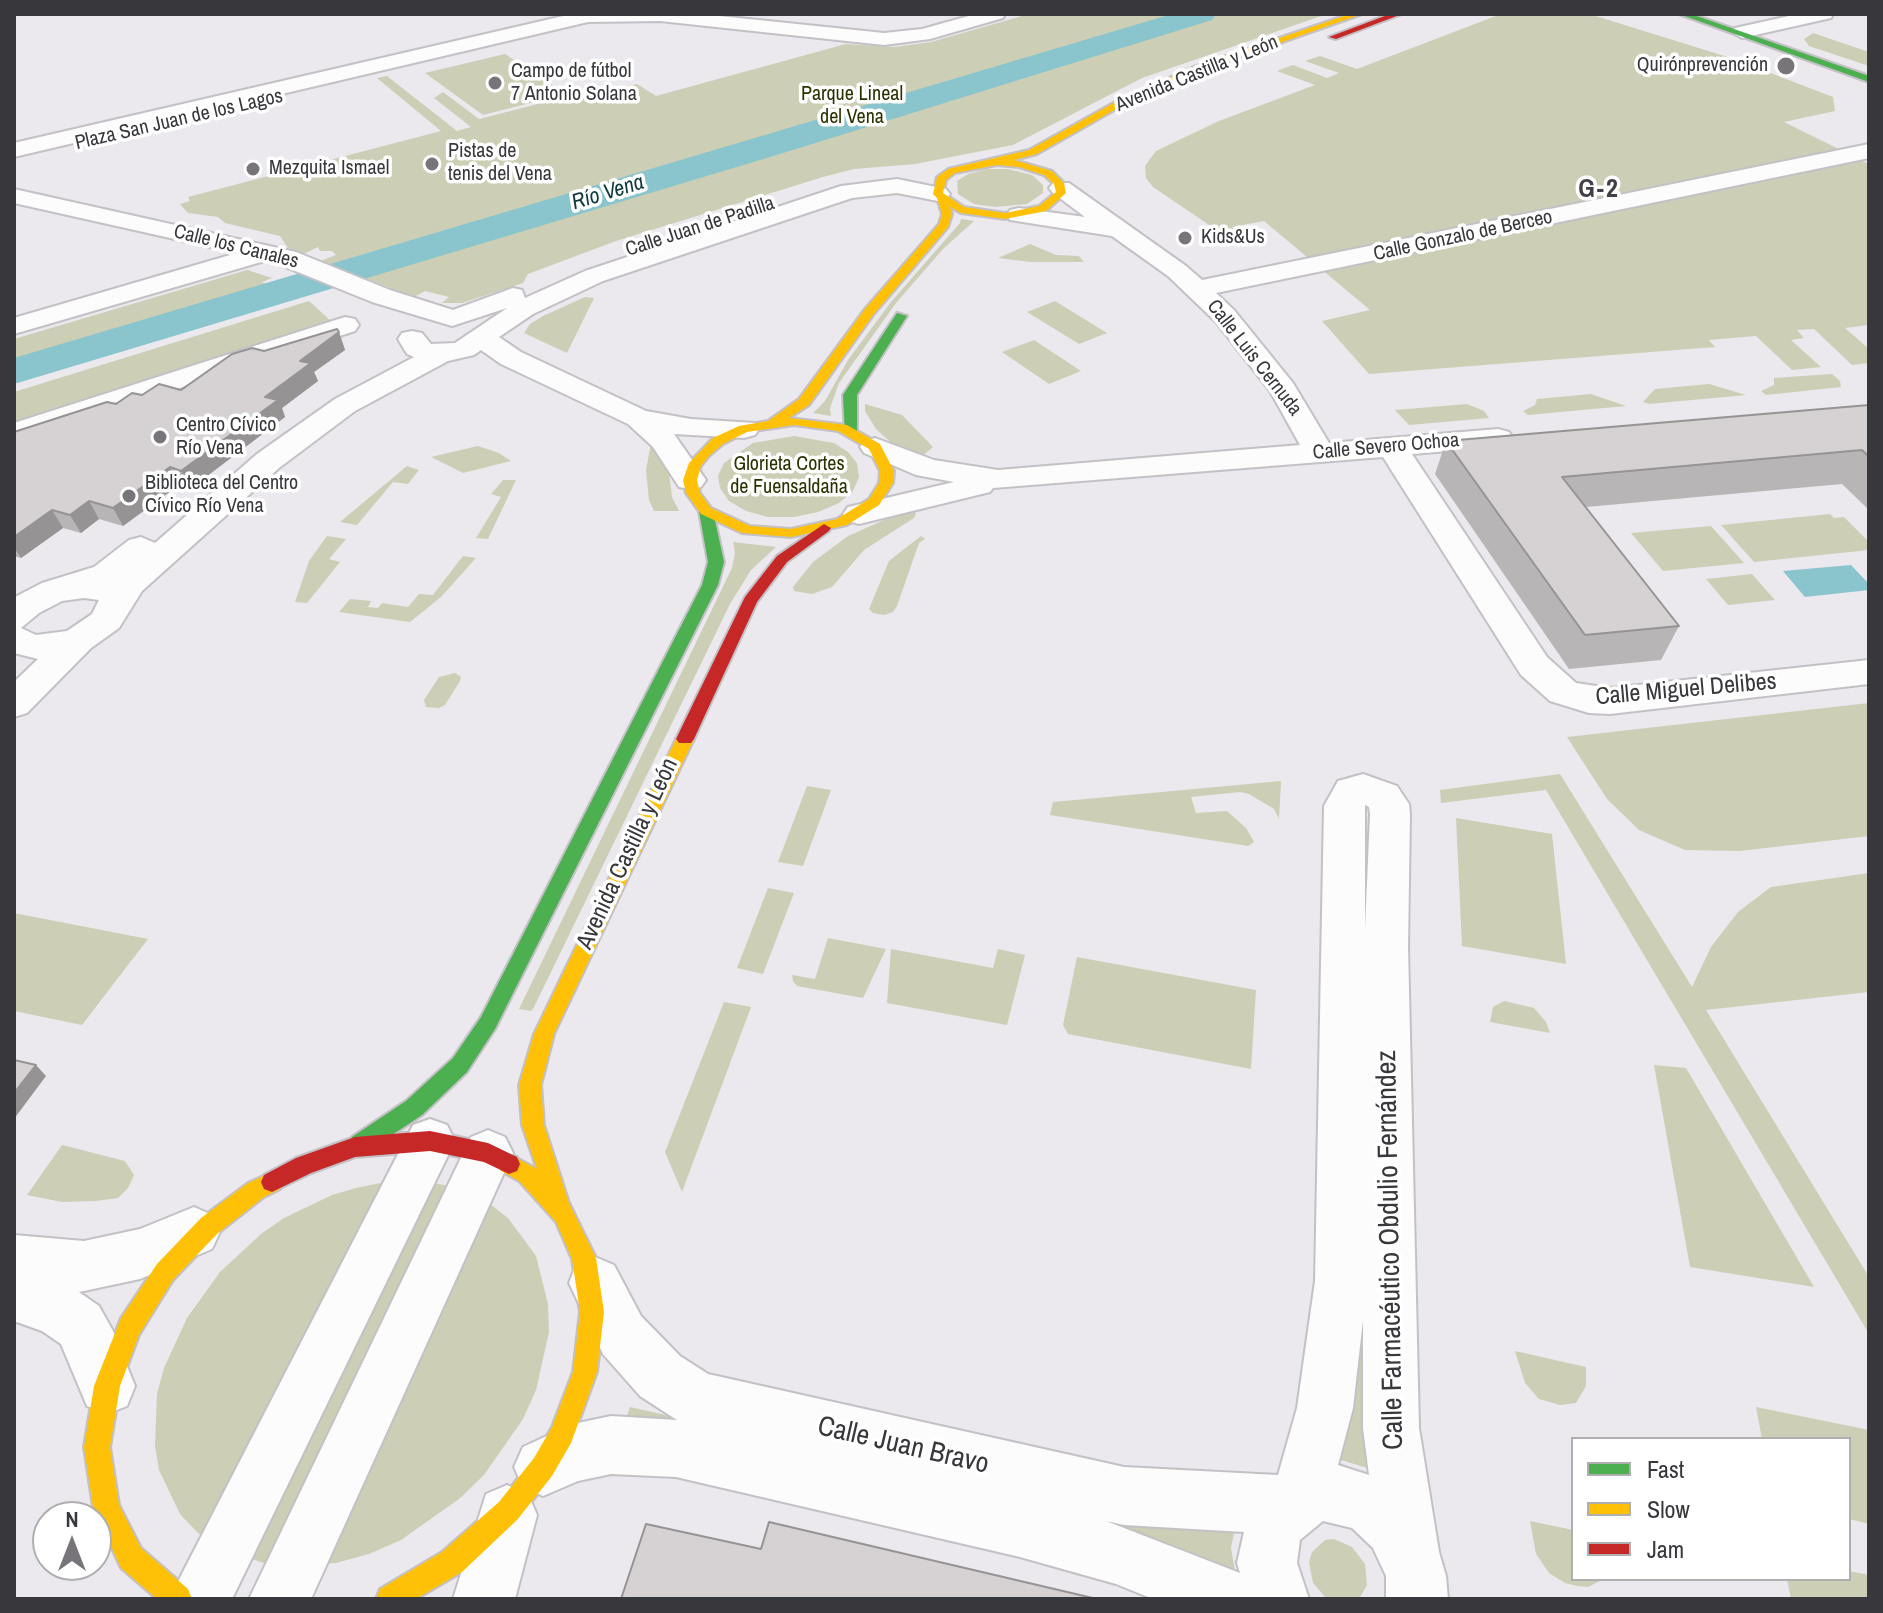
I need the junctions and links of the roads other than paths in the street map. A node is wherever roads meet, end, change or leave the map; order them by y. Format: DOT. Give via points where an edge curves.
graph roads {
  1 [pos="502,14"];
  2 [pos="614,14"];
  3 [pos="996,14"];
  4 [pos="1358,14"];
  5 [pos="1398,14"];
  6 [pos="1683,14"];
  7 [pos="1824,14"];
  8 [pos="652,15"];
  9 [pos="527,30"];
  10 [pos="1742,32"];
  11 [pos="435,56"];
  12 [pos="340,78"];
  13 [pos="1869,79"];
  14 [pos="1082,146"];
  15 [pos="14,150"];
  16 [pos="1869,151"];
  17 [pos="14,159"];
  18 [pos="1065,159"];
  19 [pos="997,162"];
  20 [pos="952,171"];
  21 [pos="1058,183"];
  22 [pos="14,196"];
  23 [pos="940,197"];
  24 [pos="14,209"];
  25 [pos="1012,215"];
  26 [pos="976,230"];
  27 [pos="1140,244"];
  28 [pos="238,258"];
  29 [pos="293,265"];
  30 [pos="1198,289"];
  31 [pos="346,290"];
  32 [pos="910,304"];
  33 [pos="454,318"];
  34 [pos="345,325"];
  35 [pos="14,326"];
  36 [pos="482,336"];
  37 [pos="428,347"];
  38 [pos="511,358"];
  39 [pos="638,418"];
  40 [pos="774,422"];
  41 [pos="744,429"];
  42 [pos="14,433"];
  43 [pos="1533,435"];
  44 [pos="863,439"];
  45 [pos="1392,447"];
  46 [pos="1319,452"];
  47 [pos="998,479"];
  48 [pos="690,480"];
  49 [pos="706,511"];
  50 [pos="859,514"];
  51 [pos="824,528"];
  52 [pos="73,587"];
  53 [pos="114,603"];
  54 [pos="18,626"];
  55 [pos="78,640"];
  56 [pos="1869,672"];
  57 [pos="14,704"];
  58 [pos="430,1141"];
  59 [pos="355,1147"];
  60 [pos="488,1153"];
  61 [pos="209,1226"];
  62 [pos="574,1236"];
  63 [pos="14,1260"];
  64 [pos="14,1295"];
  65 [pos="107,1386"];
  66 [pos="526,1489"];
  67 [pos="1298,1502"];
  68 [pos="131,1558"];
  69 [pos="1413,1576"];
  70 [pos="132,1585"];
  71 [pos="178,1599"];
  72 [pos="200,1599"];
  73 [pos="280,1599"];
  74 [pos="390,1599"];
  75 [pos="484,1599"];
  76 [pos="1229,1599"];
  77 [pos="1278,1599"];
  1 -- 9 [label="street"];
  2 -- 8 [label="street, Plaza San Juan de los Lagos"];
  2 -- 9 [label="street, Plaza San Juan de los Lagos"];
  2 -- 11 [label="street, Plaza San Juan de los Lagos"];
  3 -- 8 [label="street, Plaza San Juan de los Lagos" via="923,35 884,39"];
  4 -- 19 [label="main road, Avenida Castilla y León" via="1185,74 1033,152"];
  5 -- 14 [label="main road, Avenida Castilla y León" via="1204,83 1144,109"];
  6 -- 10 [label="main road"];
  7 -- 10 [label="street"];
  9 -- 11 [label="street, Plaza San Juan de los Lagos"];
  10 -- 13 [label="main road"];
  11 -- 12 [label="street, Plaza San Juan de los Lagos"];
  12 -- 15 [label="street, Plaza San Juan de los Lagos"];
  12 -- 17 [label="street, Plaza San Juan de los Lagos"];
  16 -- 30 [label="street, Calle Gonzalo de Berceo"];
  18 -- 21 [label="main road"];
  19 -- 20 [label="main road, Avenida Castilla y León"];
  19 -- 21 [label="main road" via="1031,166"];
  20 -- 23 [label="main road" via="941,179"];
  20 -- 33 [label="street, Calle Juan de Padilla" via="871,178 801,194 679,232"];
  21 -- 25 [label="main road" via="1061,193 1051,204"];
  21 -- 27 [label="street, Calle Luis Cernuda"];
  22 -- 29 [label="street, Calle los Canales"];
  23 -- 25 [label="main road" via="961,210"];
  23 -- 36 [label="street, Calle Juan de Padilla" via="897,186 837,195 594,276 541,299"];
  23 -- 40 [label="main road" via="947,214 944,225 869,312 804,402"];
  24 -- 28 [label="street, Calle los Canales"];
  25 -- 26 [label="main road"];
  25 -- 27 [label="street, Calle Luis Cernuda" via="1074,221"];
  27 -- 30 [label="street, Calle Luis Cernuda"];
  28 -- 29 [label="street, Calle los Canales"];
  28 -- 35 [label="street" via="63,303"];
  29 -- 31 [label="street, Calle los Canales"];
  30 -- 46 [label="street, Calle Luis Cernuda" via="1283,389"];
  31 -- 33 [label="street, Calle los Canales"];
  31 -- 37 [label="street, Calle los Canales"];
  32 -- 44 [label="main road" via="850,395"];
  33 -- 36 [label="street, Calle los Canales" via="478,323"];
  33 -- 37 [label="street, Calle Juan de Padilla" via="424,326"];
  34 -- 42 [label="street"];
  36 -- 37 [label="street, Calle Juan de Padilla" via="472,346"];
  36 -- 38 [label="street, Calle los Canales"];
  37 -- 38 [label="street, Calle los Canales"];
  37 -- 52 [label="street" via="323,402 119,566"];
  37 -- 53 [label="street" via="279,453 158,557"];
  38 -- 39 [label="street, Calle los Canales"];
  39 -- 41 [label="street, Calle los Canales" via="691,428"];
  39 -- 48 [label="street, Calle los Canales" via="664,441"];
  40 -- 41 [label="main road"];
  40 -- 44 [label="main road" via="814,422"];
  41 -- 48 [label="main road" via="704,453"];
  43 -- 45 [label="street, Calle Severo Ochoa"];
  44 -- 47 [label="street, Calle Severo Ochoa" via="927,468"];
  44 -- 50 [label="main road" via="886,464 886,483 880,496"];
  45 -- 46 [label="street, Calle Severo Ochoa"];
  45 -- 56 [label="street, Calle Miguel Delibes" via="1534,666 1563,692 1610,701"];
  46 -- 47 [label="street, Calle Severo Ochoa"];
  47 -- 50 [label="street, Calle Severo Ochoa"];
  48 -- 49 [label="main road"];
  49 -- 51 [label="main road" via="728,524 758,531"];
  49 -- 59 [label="main road, Avenida Castilla y León" via="716,562 710,585 488,1023 460,1065 414,1108"];
  50 -- 51 [label="main road"];
  51 -- 62 [label="main road, Avenida Castilla y León" via="782,559 750,601 544,1034 530,1085 533,1125"];
  52 -- 53 [label="street" via="100,589"];
  52 -- 54 [label="street"];
  53 -- 55 [label="street" via="102,626"];
  54 -- 55 [label="street" via="39,648"];
  55 -- 57 [label="street"];
  58 -- 59 [label="main road"];
  58 -- 60 [label="main road"];
  58 -- 72 [label="street"];
  59 -- 61 [label="main road" via="268,1184"];
  60 -- 62 [label="main road" via="527,1174"];
  60 -- 73 [label="street"];
  61 -- 63 [label="street" via="140,1254 84,1267"];
  61 -- 65 [label="main road" via="165,1272 137,1316"];
  62 -- 66 [label="main road, Avenida Castilla y León" via="592,1312 585,1372 562,1434"];
  62 -- 67 [label="street, Calle Juan Bravo" via="622,1335 660,1376 697,1400 1124,1496"];
  64 -- 65 [label="street" via="57,1309 80,1325"];
  65 -- 68 [label="main road" via="97,1447 101,1477 106,1507"];
  66 -- 74 [label="main road, Avenida Castilla y León" via="452,1562"];
  66 -- 75 [label="street"];
  66 -- 76 [label="street, Calle Juan Bravo" via="573,1453 611,1445 676,1448 1020,1527 1116,1554"];
  67 -- 69 [label="street, Calle Juan Bravo" via="1323,1492 1373,1507 1394,1527"];
  67 -- 69 [label="street, Calle Farmacéutico Obdulio Fernández" via="1327,1400 1341,1281 1364,943 1391,1428"];
  67 -- 77 [label="street" via="1278,1520 1270,1540 1267,1563"];
  68 -- 70 [label="main road"];
  68 -- 71 [label="main road"];
}
